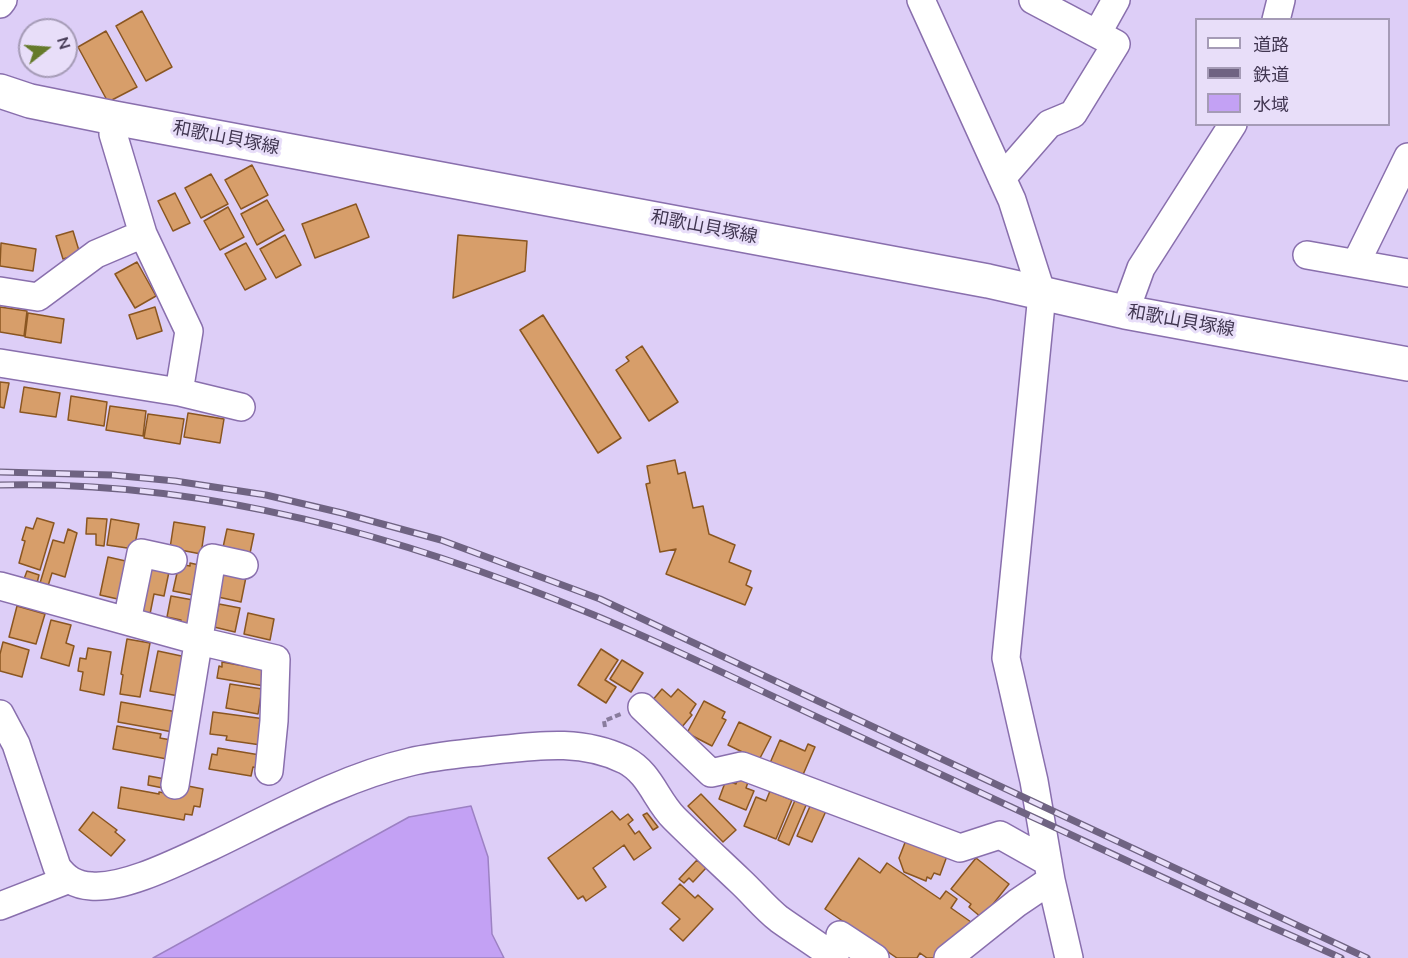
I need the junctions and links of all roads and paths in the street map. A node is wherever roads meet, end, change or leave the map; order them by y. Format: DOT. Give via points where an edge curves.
graph roads {
  1 [pos="3,0"];
  2 [pos="921,0"];
  3 [pos="1033,0"];
  4 [pos="1116,0"];
  5 [pos="1281,0"];
  6 [pos="0,4"];
  7 [pos="1276,18"];
  8 [pos="1097,34"];
  9 [pos="0,91"];
  10 [pos="114,118"];
  11 [pos="1232,126"];
  12 [pos="1408,157"];
  13 [pos="1002,178"];
  14 [pos="142,234"];
  15 [pos="1307,255"];
  16 [pos="1356,263"];
  17 [pos="1408,273"];
  18 [pos="0,291"];
  19 [pos="1042,294"];
  20 [pos="1125,312"];
  21 [pos="0,363"];
  22 [pos="1408,364"];
  23 [pos="179,392"];
  24 [pos="241,406"];
  25 [pos="173,560"];
  26 [pos="244,564"];
  27 [pos="0,586"];
  28 [pos="127,621"];
  29 [pos="199,640"];
  30 [pos="642,707"];
  31 [pos="0,714"];
  32 [pos="269,771"];
  33 [pos="175,785"];
  34 [pos="1049,871"];
  35 [pos="67,880"];
  36 [pos="0,906"];
  37 [pos="835,952"];
  38 [pos="875,958"];
  39 [pos="948,958"];
  40 [pos="1069,958"];
  1 -- 6 [label="street"];
  2 -- 13 [label="street"];
  3 -- 8 [label="street"];
  4 -- 8 [label="street"];
  5 -- 7 [label="street"];
  8 -- 13 [label="street" via="1116,44 1073,114 1049,124"];
  9 -- 10 [label="main road, 和歌山貝塚線"];
  10 -- 14 [label="street" via="113,134"];
  10 -- 19 [label="main road, 和歌山貝塚線"];
  11 -- 20 [label="street" via="1141,268"];
  12 -- 16 [label="street"];
  13 -- 19 [label="street"];
  14 -- 18 [label="street" via="96,255 38,297"];
  14 -- 23 [label="street" via="183,298 189,331"];
  15 -- 16 [label="street"];
  16 -- 17 [label="street"];
  19 -- 20 [label="main road, 和歌山貝塚線"];
  19 -- 34 [label="street" via="1006,658 1034,781"];
  20 -- 22 [label="main road, 和歌山貝塚線"];
  21 -- 23 [label="street"];
  23 -- 24 [label="street"];
  25 -- 28 [label="street" via="141,553"];
  26 -- 29 [label="street" via="212,558"];
  27 -- 28 [label="street"];
  28 -- 29 [label="street"];
  29 -- 32 [label="street" via="276,659"];
  29 -- 33 [label="street"];
  30 -- 34 [label="street" via="711,773 742,766 960,848 1000,835"];
  31 -- 35 [label="street" via="16,744 57,867"];
  34 -- 39 [label="street" via="1017,903"];
  34 -- 40 [label="street"];
  35 -- 36 [label="street"];
  35 -- 37 [label="street" via="92,886 118,884 171,865 325,792 403,764 458,754 570,745 593,748 639,770 672,816 770,910"];
  37 -- 38 [label="street"];
}
